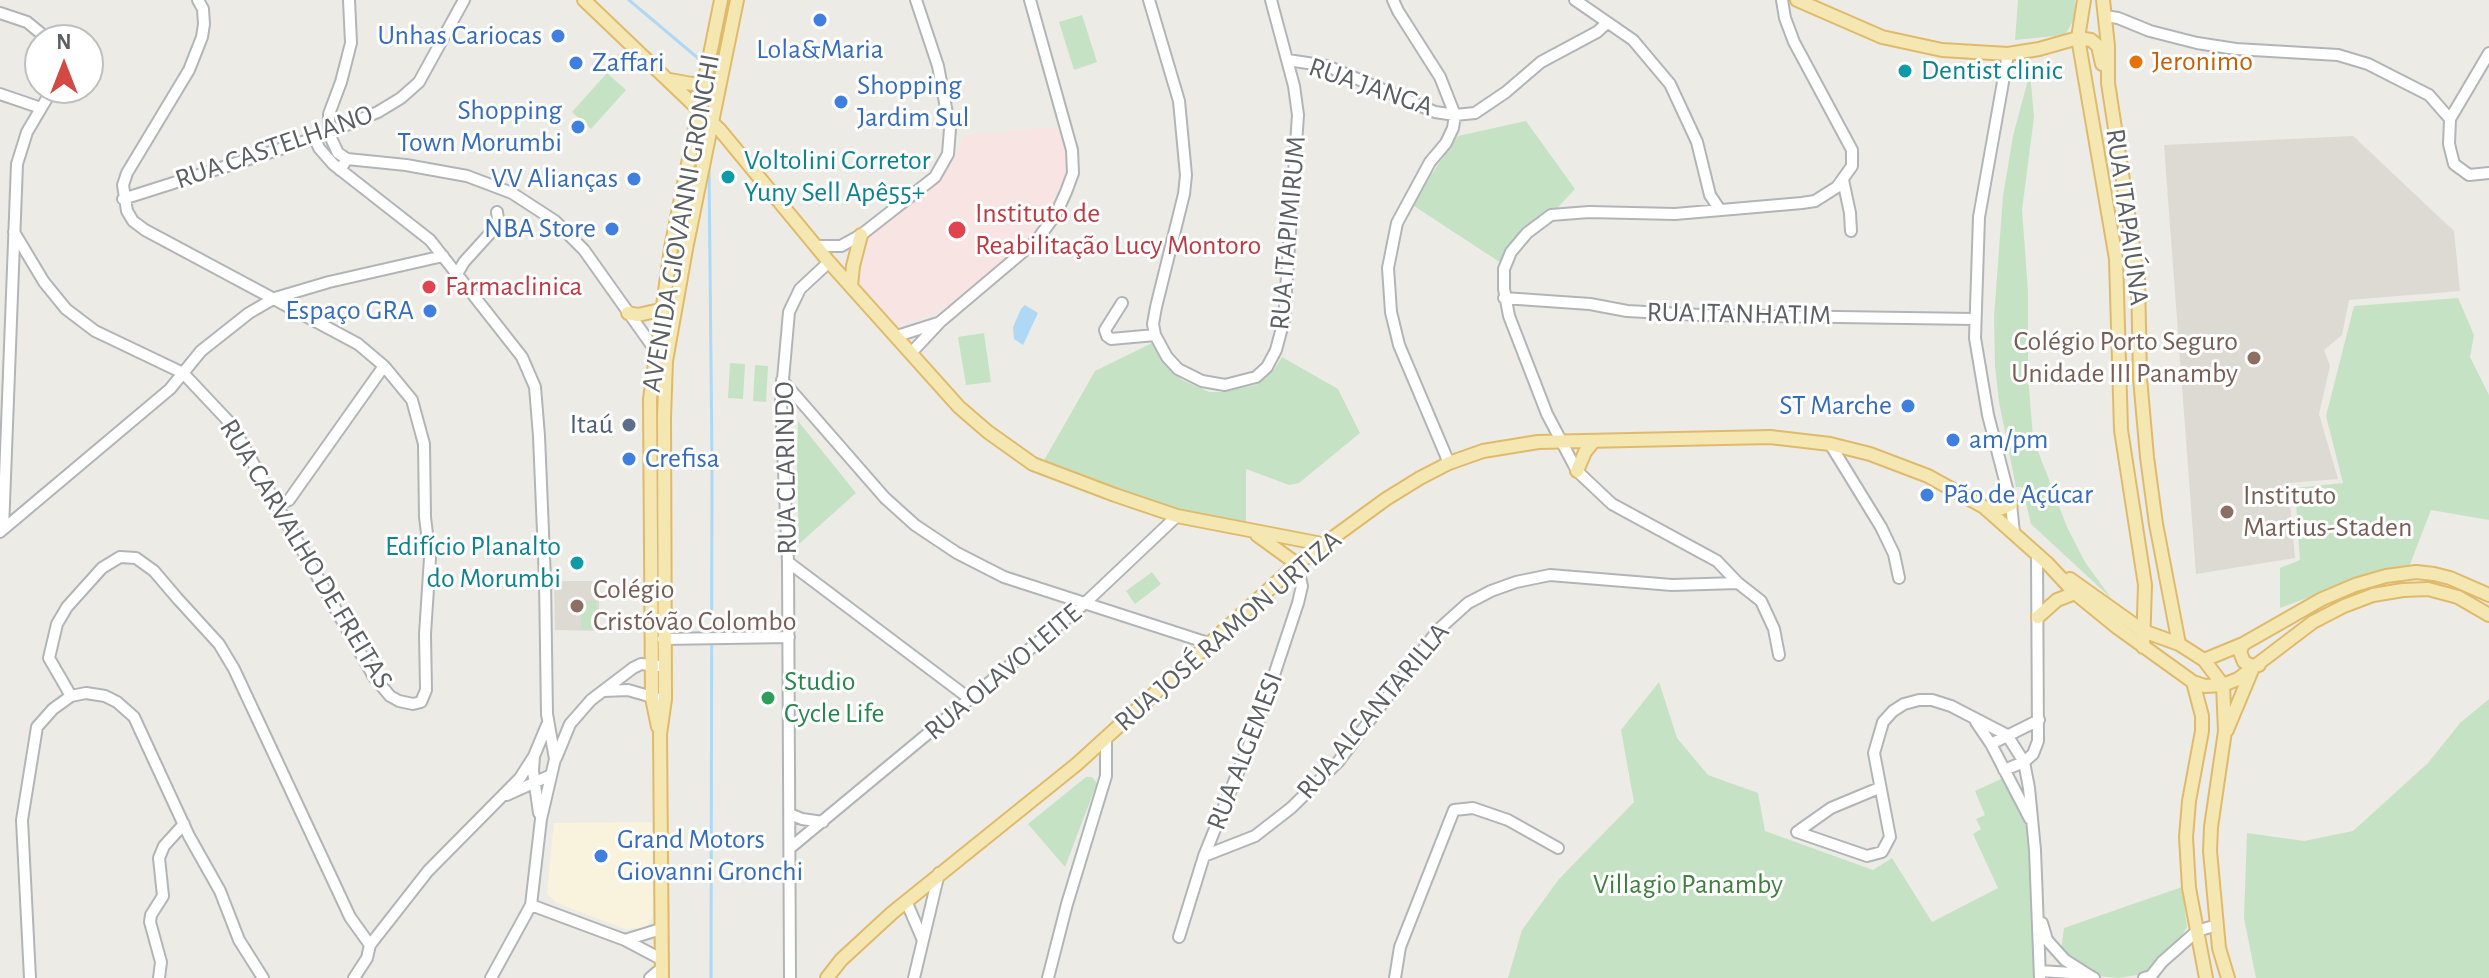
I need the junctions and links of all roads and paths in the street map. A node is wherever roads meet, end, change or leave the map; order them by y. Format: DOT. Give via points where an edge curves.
graph roads {
  1 [pos="198,0"];
  2 [pos="349,0"];
  3 [pos="464,0"];
  4 [pos="584,0"];
  5 [pos="721,0"];
  6 [pos="737,0"];
  7 [pos="1149,0"];
  8 [pos="1271,0"];
  9 [pos="1393,0"];
  10 [pos="1575,0"];
  11 [pos="1782,0"];
  12 [pos="1797,0"];
  13 [pos="2084,0"];
  14 [pos="2103,0"];
  15 [pos="918,2"];
  16 [pos="1035,3"];
  17 [pos="0,13"];
  18 [pos="2105,22"];
  19 [pos="1607,23"];
  20 [pos="29,24"];
  21 [pos="2078,38"];
  22 [pos="2039,49"];
  23 [pos="2489,53"];
  24 [pos="2008,54"];
  25 [pos="1288,60"];
  26 [pos="2081,60"];
  27 [pos="664,78"];
  28 [pos="722,79"];
  29 [pos="2108,83"];
  30 [pos="704,84"];
  31 [pos="0,94"];
  32 [pos="43,104"];
  33 [pos="41,108"];
  34 [pos="697,108"];
  35 [pos="1455,115"];
  36 [pos="2450,119"];
  37 [pos="712,121"];
  38 [pos="329,134"];
  39 [pos="315,138"];
  40 [pos="347,159"];
  41 [pos="340,170"];
  42 [pos="2489,173"];
  43 [pos="1843,180"];
  44 [pos="2106,191"];
  45 [pos="123,199"];
  46 [pos="2128,205"];
  47 [pos="1720,210"];
  48 [pos="497,212"];
  49 [pos="1851,231"];
  50 [pos="14,232"];
  51 [pos="861,235"];
  52 [pos="817,246"];
  53 [pos="443,256"];
  54 [pos="829,262"];
  55 [pos="457,274"];
  56 [pos="851,286"];
  57 [pos="275,298"];
  58 [pos="1504,298"];
  59 [pos="1122,303"];
  60 [pos="660,310"];
  61 [pos="628,313"];
  62 [pos="1975,319"];
  63 [pos="940,322"];
  64 [pos="1155,335"];
  65 [pos="897,336"];
  66 [pos="655,351"];
  67 [pos="911,353"];
  68 [pos="666,361"];
  69 [pos="384,366"];
  70 [pos="183,373"];
  71 [pos="782,380"];
  72 [pos="1559,441"];
  73 [pos="1594,441"];
  74 [pos="1830,444"];
  75 [pos="1449,463"];
  76 [pos="1577,471"];
  77 [pos="277,504"];
  78 [pos="2011,504"];
  79 [pos="1987,510"];
  80 [pos="1177,516"];
  81 [pos="2156,524"];
  82 [pos="1,530"];
  83 [pos="1252,532"];
  84 [pos="2014,533"];
  85 [pos="2137,533"];
  86 [pos="1322,544"];
  87 [pos="2037,554"];
  88 [pos="788,562"];
  89 [pos="1297,564"];
  90 [pos="2048,564"];
  91 [pos="1899,578"];
  92 [pos="1738,583"];
  93 [pos="2075,593"];
  94 [pos="2489,595"];
  95 [pos="2144,601"];
  96 [pos="1084,604"];
  97 [pos="2121,615"];
  98 [pos="2489,615"];
  99 [pos="2038,617"];
  100 [pos="2143,631"];
  101 [pos="789,637"];
  102 [pos="663,639"];
  103 [pos="1208,643"];
  104 [pos="2179,644"];
  105 [pos="2243,644"];
  106 [pos="2143,647"];
  107 [pos="1779,655"];
  108 [pos="2204,660"];
  109 [pos="652,665"];
  110 [pos="2255,668"];
  111 [pos="665,673"];
  112 [pos="2193,682"];
  113 [pos="2223,685"];
  114 [pos="602,691"];
  115 [pos="71,696"];
  116 [pos="659,699"];
  117 [pos="970,699"];
  118 [pos="1972,718"];
  119 [pos="2039,720"];
  120 [pos="570,724"];
  121 [pos="549,730"];
  122 [pos="2007,735"];
  123 [pos="1106,738"];
  124 [pos="2223,741"];
  125 [pos="1991,744"];
  126 [pos="534,756"];
  127 [pos="555,759"];
  128 [pos="2024,762"];
  129 [pos="2004,770"];
  130 [pos="551,775"];
  131 [pos="533,783"];
  132 [pos="1879,788"];
  133 [pos="498,800"];
  134 [pos="790,814"];
  135 [pos="541,819"];
  136 [pos="2031,821"];
  137 [pos="823,822"];
  138 [pos="184,824"];
  139 [pos="790,848"];
  140 [pos="1558,848"];
  141 [pos="1204,856"];
  142 [pos="939,873"];
  143 [pos="906,901"];
  144 [pos="531,905"];
  145 [pos="2039,915"];
  146 [pos="2217,925"];
  147 [pos="661,929"];
  148 [pos="2197,931"];
  149 [pos="1179,937"];
  150 [pos="625,940"];
  151 [pos="922,940"];
  152 [pos="370,945"];
  153 [pos="662,968"];
  154 [pos="2040,975"];
  155 [pos="2090,976"];
  156 [pos="2149,977"];
  157 [pos="2203,977"];
  158 [pos="30,978"];
  159 [pos="159,978"];
  160 [pos="263,978"];
  161 [pos="354,978"];
  162 [pos="491,978"];
  163 [pos="650,978"];
  164 [pos="790,978"];
  165 [pos="827,978"];
  166 [pos="914,978"];
  167 [pos="1048,978"];
  168 [pos="1395,978"];
  169 [pos="2228,978"];
  1 -- 45 [label="street" via="203,9 202,37 189,70 134,158"];
  2 -- 38 [label="street" via="351,43 329,114"];
  3 -- 38 [label="street, RUA CASTELHANO" via="419,82 378,112"];
  4 -- 27 [label="main road"];
  5 -- 30 [label="main road, AVENIDA GIOVANNI GRONCHI"];
  6 -- 28 [label="main road, AVENIDA GIOVANNI GRONCHI"];
  7 -- 64 [label="street" via="1179,101 1186,175 1156,307"];
  8 -- 25 [label="street, RUA ITAPIMIRUM"];
  9 -- 35 [label="street" via="1440,77"];
  10 -- 19 [label="street"];
  11 -- 43 [label="street" via="1794,42 1852,150 1852,166"];
  12 -- 24 [label="main road" via="1911,45"];
  13 -- 21 [label="main road, RUA ITAPAIÚNA"];
  14 -- 18 [label="main road, RUA ITAPAIÚNA"];
  15 -- 51 [label="street" via="938,66 950,129 948,154 935,177"];
  16 -- 63 [label="street" via="1072,150 1073,173 1056,214 1037,240"];
  17 -- 20 [label="street"];
  18 -- 29 [label="main road, RUA ITAPAIÚNA"];
  18 -- 36 [label="street" via="2118,18 2150,31 2236,49 2353,59 2429,95"];
  19 -- 35 [label="street" via="1541,62 1475,113"];
  19 -- 47 [label="street" via="1633,40 1670,84"];
  21 -- 22 [label="main road"];
  21 -- 26 [label="main road, RUA ITAPAIÚNA"];
  21 -- 29 [label="main road" via="2098,46"];
  22 -- 24 [label="main road"];
  22 -- 26 [label="main road" via="2070,52"];
  23 -- 36 [label="street"];
  24 -- 62 [label="street" via="1979,217"];
  25 -- 35 [label="street, RUA JANGA" via="1327,66 1435,112"];
  25 -- 64 [label="street, RUA ITAPIMIRUM" via="1298,137 1284,320 1276,350 1256,377 1215,384 1178,369"];
  26 -- 44 [label="main road, RUA ITAPAIÚNA"];
  27 -- 30 [label="main road"];
  27 -- 34 [label="main road"];
  28 -- 30 [label="main road"];
  28 -- 37 [label="main road, AVENIDA GIOVANNI GRONCHI"];
  29 -- 46 [label="main road, RUA ITAPAIÚNA"];
  30 -- 34 [label="main road, AVENIDA GIOVANNI GRONCHI"];
  31 -- 33 [label="street"];
  32 -- 33 [label="street"];
  33 -- 50 [label="street" via="19,153"];
  34 -- 37 [label="main road"];
  34 -- 60 [label="main road, AVENIDA GIOVANNI GRONCHI"];
  35 -- 75 [label="street" via="1446,143 1397,223 1388,268 1399,345"];
  36 -- 42 [label="street" via="2454,164 2469,175"];
  37 -- 52 [label="main road"];
  37 -- 68 [label="main road, AVENIDA GIOVANNI GRONCHI"];
  38 -- 39 [label="street, RUA CASTELHANO"];
  38 -- 40 [label="street"];
  39 -- 41 [label="street"];
  39 -- 45 [label="street, RUA CASTELHANO"];
  40 -- 41 [label="street"];
  40 -- 61 [label="street" via="467,176 512,193 555,221 584,250"];
  41 -- 53 [label="street" via="423,233"];
  43 -- 47 [label="street" via="1808,203"];
  43 -- 49 [label="street"];
  44 -- 46 [label="main road" via="2122,195"];
  44 -- 85 [label="main road, RUA ITAPAIÚNA" via="2116,259 2121,430"];
  45 -- 57 [label="street, RUA CARVALHO DE FREITAS" via="133,221 145,230"];
  46 -- 81 [label="main road, RUA ITAPAIÚNA"];
  47 -- 58 [label="street" via="1551,215 1511,252 1504,269"];
  48 -- 55 [label="street" via="493,230"];
  50 -- 70 [label="street" via="44,282 77,319"];
  50 -- 82 [label="street"];
  51 -- 52 [label="street" via="841,246"];
  51 -- 56 [label="main road"];
  52 -- 54 [label="main road"];
  53 -- 55 [label="street"];
  53 -- 57 [label="street"];
  54 -- 56 [label="main road"];
  54 -- 71 [label="street, RUA CLARINDO" via="794,297"];
  55 -- 121 [label="street" via="522,357 535,387"];
  56 -- 65 [label="main road"];
  57 -- 69 [label="street, RUA CARVALHO DE FREITAS" via="338,332"];
  57 -- 70 [label="street" via="201,351"];
  58 -- 62 [label="street, RUA ITANHATIM" via="1700,315"];
  58 -- 72 [label="street"];
  59 -- 64 [label="street" via="1105,330 1107,336"];
  60 -- 61 [label="main road"];
  60 -- 66 [label="main road, AVENIDA GIOVANNI GRONCHI"];
  61 -- 66 [label="street"];
  62 -- 78 [label="street" via="1984,393"];
  63 -- 65 [label="street"];
  63 -- 67 [label="street"];
  65 -- 67 [label="main road"];
  66 -- 68 [label="street"];
  66 -- 109 [label="main road, AVENIDA GIOVANNI GRONCHI" via="649,436"];
  67 -- 80 [label="main road" via="959,407 1033,464"];
  68 -- 102 [label="main road, AVENIDA GIOVANNI GRONCHI"];
  69 -- 77 [label="street" via="289,500"];
  69 -- 77 [label="street, RUA CARVALHO DE FREITAS" via="412,400 424,444 430,558 426,690 421,702 399,701 374,677"];
  70 -- 77 [label="street, RUA CARVALHO DE FREITAS" via="231,424"];
  70 -- 82 [label="street"];
  71 -- 88 [label="street, RUA CLARINDO"];
  71 -- 96 [label="street" via="915,525 988,570"];
  72 -- 73 [label="main road, RUA JOSÉ RAMON URTIZA"];
  72 -- 75 [label="main road, RUA JOSÉ RAMON URTIZA" via="1517,444"];
  72 -- 76 [label="street"];
  73 -- 74 [label="main road, RUA JOSÉ RAMON URTIZA" via="1770,437"];
  73 -- 76 [label="main road"];
  74 -- 79 [label="main road, RUA JOSÉ RAMON URTIZA" via="1928,476"];
  74 -- 91 [label="street" via="1881,527"];
  75 -- 86 [label="main road, RUA JOSÉ RAMON URTIZA"];
  76 -- 92 [label="street" via="1612,504 1717,561"];
  78 -- 79 [label="main road"];
  78 -- 84 [label="street"];
  79 -- 84 [label="main road, RUA JOSÉ RAMON URTIZA"];
  80 -- 83 [label="main road"];
  80 -- 96 [label="street, RUA OLAVO LEITE"];
  81 -- 85 [label="main road" via="2147,534"];
  81 -- 104 [label="main road, RUA ITAPAIÚNA"];
  83 -- 86 [label="main road"];
  83 -- 89 [label="main road"];
  84 -- 87 [label="main road, RUA JOSÉ RAMON URTIZA"];
  85 -- 95 [label="main road, RUA ITAPAIÚNA"];
  86 -- 89 [label="main road, RUA JOSÉ RAMON URTIZA"];
  87 -- 90 [label="main road, RUA JOSÉ RAMON URTIZA"];
  87 -- 99 [label="street"];
  88 -- 101 [label="street, RUA CLARINDO"];
  88 -- 117 [label="street"];
  89 -- 103 [label="main road, RUA JOSÉ RAMON URTIZA"];
  89 -- 141 [label="street, RUA ALGEMESI" via="1302,586 1298,603 1258,723"];
  90 -- 93 [label="main road, RUA JOSÉ RAMON URTIZA"];
  90 -- 97 [label="main road, RUA JOSÉ RAMON URTIZA"];
  92 -- 107 [label="street" via="1765,608"];
  92 -- 141 [label="street, RUA ALCANTARILLA" via="1672,585 1550,575 1491,591 1438,630 1349,748 1291,808 1255,836"];
  93 -- 99 [label="main road"];
  93 -- 106 [label="main road, RUA JOSÉ RAMON URTIZA"];
  94 -- 105 [label="main road" via="2434,574 2386,576 2322,599"];
  95 -- 97 [label="main road"];
  95 -- 100 [label="main road, RUA ITAPAIÚNA"];
  96 -- 103 [label="street"];
  96 -- 117 [label="street, RUA OLAVO LEITE"];
  97 -- 100 [label="main road, RUA JOSÉ RAMON URTIZA"];
  98 -- 110 [label="main road" via="2458,597 2428,589 2373,595 2313,622"];
  99 -- 119 [label="street"];
  100 -- 104 [label="main road, RUA JOSÉ RAMON URTIZA"];
  100 -- 106 [label="main road, RUA ITAPAIÚNA"];
  101 -- 102 [label="street"];
  101 -- 134 [label="street, RUA CLARINDO"];
  102 -- 111 [label="main road, AVENIDA GIOVANNI GRONCHI"];
  103 -- 123 [label="main road, RUA JOSÉ RAMON URTIZA"];
  104 -- 108 [label="main road, RUA JOSÉ RAMON URTIZA"];
  105 -- 108 [label="main road"];
  105 -- 110 [label="main road" via="2244,662"];
  106 -- 112 [label="main road, RUA JOSÉ RAMON URTIZA"];
  108 -- 113 [label="main road"];
  109 -- 111 [label="street"];
  109 -- 114 [label="street" via="633,668"];
  109 -- 116 [label="main road, AVENIDA GIOVANNI GRONCHI"];
  110 -- 113 [label="main road"];
  110 -- 124 [label="main road"];
  111 -- 116 [label="main road, AVENIDA GIOVANNI GRONCHI"];
  112 -- 113 [label="main road"];
  112 -- 148 [label="main road" via="2202,731 2186,837"];
  113 -- 124 [label="main road"];
  114 -- 116 [label="street" via="628,690"];
  114 -- 120 [label="street"];
  115 -- 138 [label="street" via="95,693 127,709"];
  115 -- 152 [label="street" via="49,658 57,624 102,568 120,557 136,558 154,571 234,669 350,917"];
  115 -- 158 [label="street" via="37,727 22,809"];
  116 -- 147 [label="main road, AVENIDA GIOVANNI GRONCHI"];
  117 -- 137 [label="street, RUA OLAVO LEITE"];
  118 -- 122 [label="street"];
  118 -- 125 [label="street"];
  118 -- 132 [label="street" via="1932,700 1893,711 1883,722 1874,753"];
  119 -- 122 [label="street"];
  119 -- 128 [label="street" via="2036,748"];
  120 -- 121 [label="street"];
  120 -- 127 [label="street"];
  121 -- 126 [label="street"];
  121 -- 127 [label="street"];
  122 -- 125 [label="street"];
  122 -- 128 [label="street"];
  123 -- 142 [label="main road, RUA JOSÉ RAMON URTIZA"];
  123 -- 167 [label="street" via="1106,776"];
  124 -- 146 [label="main road" via="2211,827"];
  125 -- 129 [label="street"];
  126 -- 131 [label="street"];
  126 -- 133 [label="street"];
  127 -- 130 [label="street"];
  128 -- 129 [label="street"];
  128 -- 136 [label="street"];
  129 -- 136 [label="street"];
  130 -- 131 [label="street"];
  130 -- 135 [label="street"];
  131 -- 133 [label="street"];
  131 -- 135 [label="street"];
  132 -- 132 [label="street" via="1831,808 1797,832 1867,856 1882,852 1890,837"];
  133 -- 152 [label="street" via="428,871"];
  134 -- 137 [label="street"];
  134 -- 139 [label="street, RUA CLARINDO"];
  135 -- 144 [label="street"];
  136 -- 145 [label="street"];
  137 -- 139 [label="street, RUA OLAVO LEITE"];
  138 -- 159 [label="street" via="159,858 163,896 150,922 161,962"];
  138 -- 160 [label="street" via="239,940"];
  139 -- 164 [label="street, RUA CLARINDO"];
  140 -- 168 [label="street" via="1508,820 1473,808 1454,810 1400,947"];
  141 -- 149 [label="street, RUA ALGEMESI"];
  142 -- 143 [label="main road, RUA JOSÉ RAMON URTIZA"];
  142 -- 151 [label="street"];
  143 -- 151 [label="street"];
  143 -- 165 [label="main road, RUA JOSÉ RAMON URTIZA"];
  144 -- 150 [label="street"];
  144 -- 162 [label="street"];
  145 -- 154 [label="street"];
  145 -- 155 [label="street" via="2047,940"];
  146 -- 148 [label="street"];
  146 -- 169 [label="main road"];
  147 -- 150 [label="street"];
  147 -- 153 [label="main road, AVENIDA GIOVANNI GRONCHI"];
  148 -- 156 [label="street"];
  148 -- 157 [label="main road"];
  150 -- 153 [label="street"];
  151 -- 166 [label="street"];
  152 -- 161 [label="street"];
  153 -- 163 [label="street"];
  154 -- 155 [label="street"];
}
